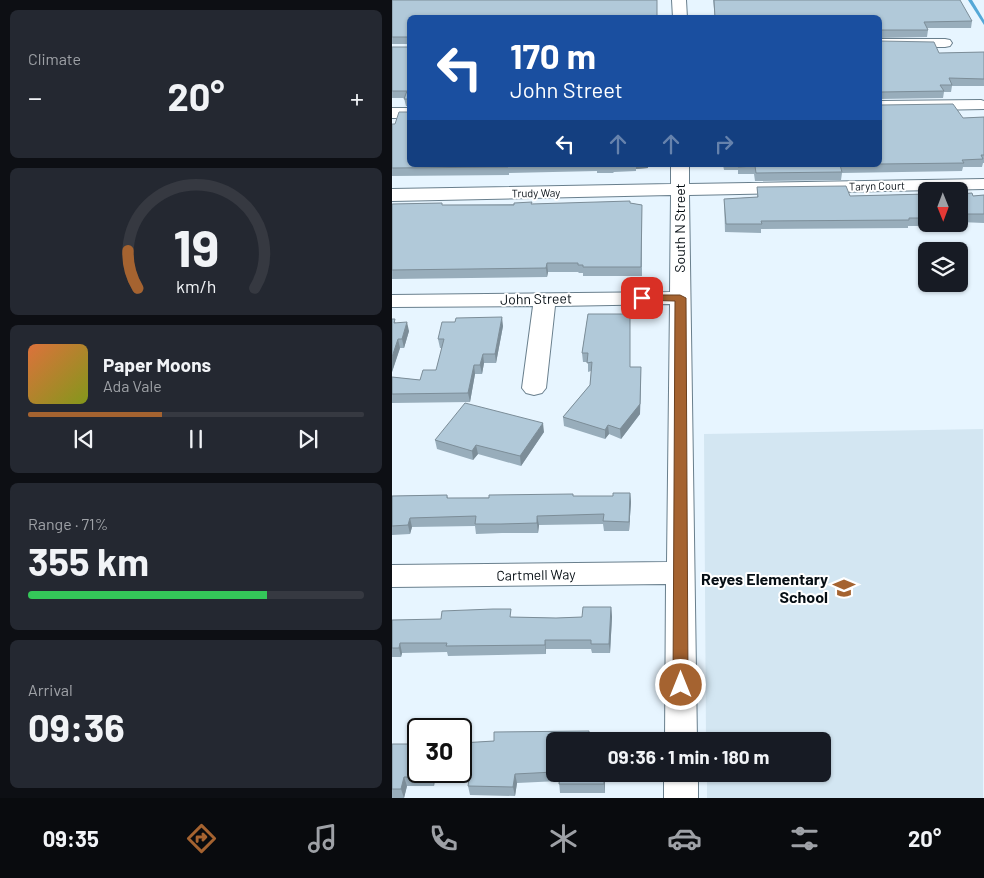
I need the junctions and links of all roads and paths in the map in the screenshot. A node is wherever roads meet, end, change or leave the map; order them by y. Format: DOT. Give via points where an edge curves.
graph roads {
  1 [pos="679,0"];
  2 [pos="680,15"];
  3 [pos="945,42"];
  4 [pos="882,43"];
  5 [pos="981,105"];
  6 [pos="882,106"];
  7 [pos="392,113"];
  8 [pos="407,113"];
  9 [pos="680,167"];
  10 [pos="984,184"];
  11 [pos="681,191"];
  12 [pos="392,195"];
  13 [pos="680,298"];
  14 [pos="545,299"];
  15 [pos="392,301"];
  16 [pos="534,388"];
  17 [pos="681,573"];
  18 [pos="392,576"];
  19 [pos="681,732"];
  20 [pos="681,782"];
  21 [pos="681,798"];
  1 -- 2 [label="street"];
  3 -- 4 [label="street"];
  5 -- 6 [label="street"];
  7 -- 8 [label="street"];
  9 -- 11 [label="street, South N Street"];
  10 -- 11 [label="street, Taryn Court"];
  11 -- 12 [label="street, Trudy Way"];
  11 -- 13 [label="street, South N Street"];
  13 -- 14 [label="street, John Street"];
  13 -- 17 [label="street, South N Street"];
  14 -- 15 [label="street, John Street"];
  14 -- 16 [label="street"];
  17 -- 18 [label="street, Cartmell Way"];
  17 -- 19 [label="street, South N Street"];
  20 -- 21 [label="street"];
}
